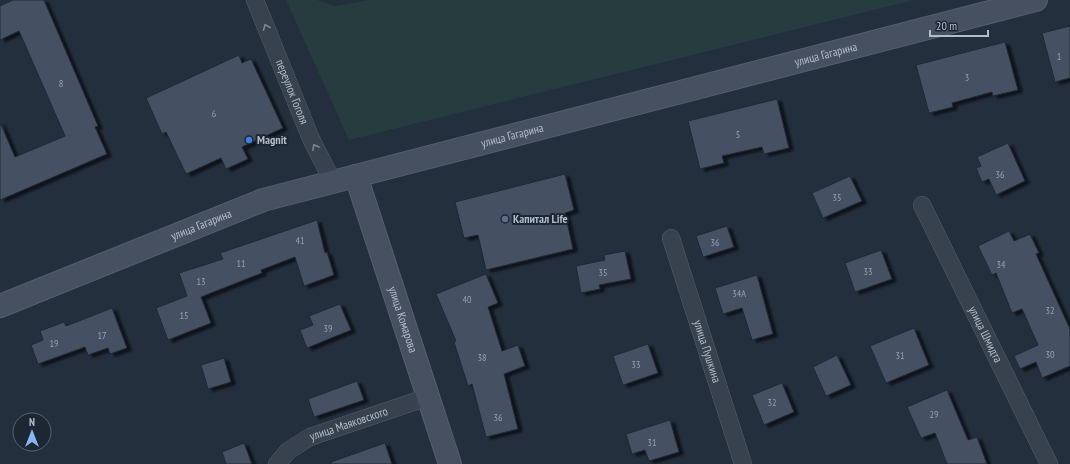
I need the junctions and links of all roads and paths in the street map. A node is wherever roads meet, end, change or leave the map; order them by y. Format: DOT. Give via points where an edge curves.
graph roads {
  1 [pos="255,0"];
  2 [pos="1036,0"];
  3 [pos="356,176"];
  4 [pos="333,182"];
  5 [pos="922,205"];
  6 [pos="671,238"];
  7 [pos="0,306"];
  8 [pos="428,397"];
  9 [pos="277,464"];
  10 [pos="450,464"];
  11 [pos="743,464"];
  12 [pos="1049,464"];
  4 -- 1 [label="street, переулок Гоголя, one-way" via="311,140"];
  2 -- 3 [label="main road, улица Гагарина"];
  3 -- 4 [label="main road, улица Гагарина"];
  3 -- 8 [label="main road, улица Комарова"];
  4 -- 7 [label="main road, улица Гагарина" via="263,200"];
  5 -- 12 [label="street, улица Шмидта"];
  6 -- 11 [label="street, улица Пушкина"];
  8 -- 9 [label="street, улица Маяковского" via="310,437 288,451"];
  8 -- 10 [label="main road, улица Комарова"];
}
